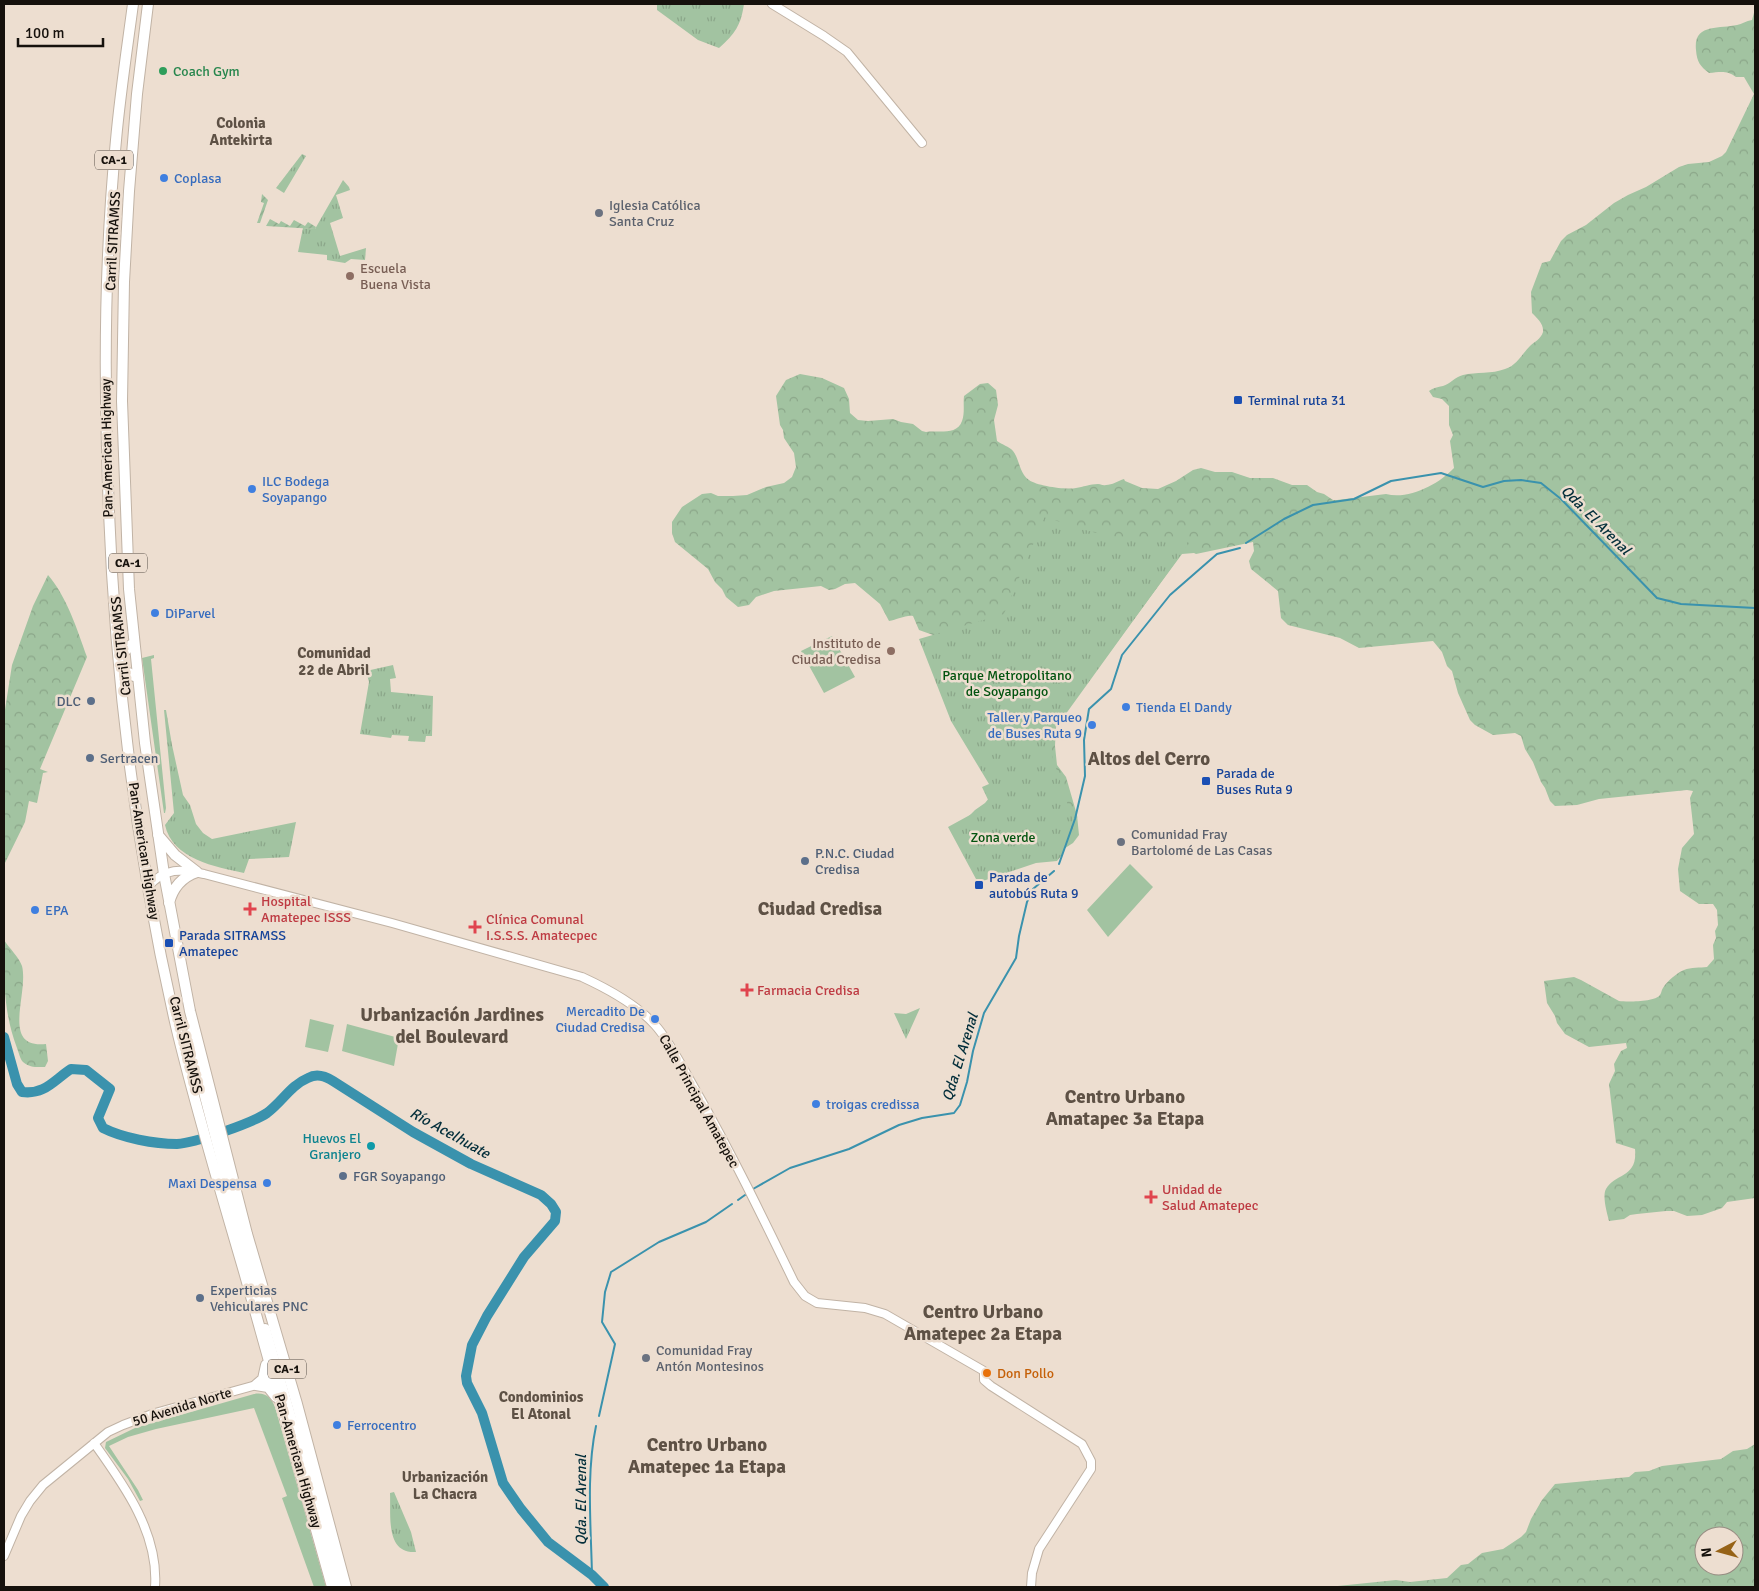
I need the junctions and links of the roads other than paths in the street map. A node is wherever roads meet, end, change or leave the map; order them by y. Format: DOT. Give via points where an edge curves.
graph roads {
  1 [pos="134,4"];
  2 [pos="147,4"];
  3 [pos="772,4"];
  4 [pos="922,143"];
  5 [pos="126,645"];
  6 [pos="129,676"];
  7 [pos="157,834"];
  8 [pos="197,872"];
  9 [pos="162,875"];
  10 [pos="150,885"];
  11 [pos="169,904"];
  12 [pos="209,1117"];
  13 [pos="216,1154"];
  14 [pos="281,1351"];
  15 [pos="268,1362"];
  16 [pos="274,1380"];
  17 [pos="256,1385"];
  18 [pos="296,1400"];
  19 [pos="279,1402"];
  20 [pos="94,1443"];
  21 [pos="4,1556"];
  22 [pos="331,1583"];
  23 [pos="1031,1584"];
  24 [pos="155,1587"];
  25 [pos="340,1587"];
  26 [pos="346,1587"];
  1 -- 5 [label="main road, Carril SITRAMSS" via="120,133 110,307 109,446 114,554"];
  1 -- 10 [label="main road, Pan-American Highway / CA-1" via="112,190 106,325 106,436 109,536 121,692 131,776"];
  2 -- 5 [label="main road, Carril SITRAMSS" via="130,135 120,306 118,402"];
  2 -- 7 [label="main road, Pan-American Highway / CA-1" via="124,282 122,400 129,589"];
  3 -- 4 [label="street" via="847,52"];
  5 -- 6 [label="main road, Carril SITRAMSS"];
  6 -- 9 [label="main road, Carril SITRAMSS"];
  6 -- 10 [label="main road, Carril SITRAMSS" via="135,776"];
  7 -- 8 [label="main road" via="175,856"];
  7 -- 9 [label="main road, Pan-American Highway / CA-1"];
  8 -- 9 [label="street, Calle Principal Amatepec" via="180,870"];
  8 -- 11 [label="main road" via="178,884"];
  8 -- 23 [label="street, Calle Principal Amatepec" via="582,977 611,990 655,1025 708,1111 794,1282 805,1296 817,1303 865,1308 885,1314 984,1371 984,1380 997,1390 1082,1444 1091,1461 1091,1469 1039,1549"];
  9 -- 10 [label="street"];
  9 -- 11 [label="main road, Pan-American Highway / CA-1"];
  9 -- 12 [label="main road, Carril SITRAMSS"];
  10 -- 12 [label="main road, Pan-American Highway / CA-1" via="176,1025"];
  11 -- 12 [label="main road, Pan-American Highway / CA-1"];
  12 -- 13 [label="main road, Pan-American Highway / CA-1"];
  12 -- 13 [label="main road, Pan-American Highway / CA-1"];
  13 -- 14 [label="main road, Pan-American Highway / CA-1" via="247,1234"];
  13 -- 15 [label="main road, Pan-American Highway / CA-1"];
  13 -- 15 [label="main road" via="212,1172 262,1352"];
  13 -- 25 [label="main road"];
  14 -- 15 [label="main road"];
  14 -- 16 [label="street" via="280,1373"];
  14 -- 18 [label="main road, Pan-American Highway / CA-1"];
  15 -- 16 [label="main road, Pan-American Highway / CA-1"];
  15 -- 17 [label="main road" via="263,1379"];
  16 -- 17 [label="street, 50 Avenida Norte"];
  16 -- 18 [label="street" via="285,1384"];
  16 -- 19 [label="main road, Pan-American Highway / CA-1"];
  17 -- 19 [label="main road" via="268,1387"];
  17 -- 20 [label="street, 50 Avenida Norte" via="139,1418 108,1432"];
  18 -- 19 [label="main road"];
  18 -- 26 [label="main road, Pan-American Highway / CA-1"];
  19 -- 22 [label="main road, Pan-American Highway / CA-1"];
  20 -- 21 [label="street, 50 Avenida Norte" via="42,1485 21,1516"];
  20 -- 24 [label="street" via="127,1491 143,1523 153,1555"];
}
